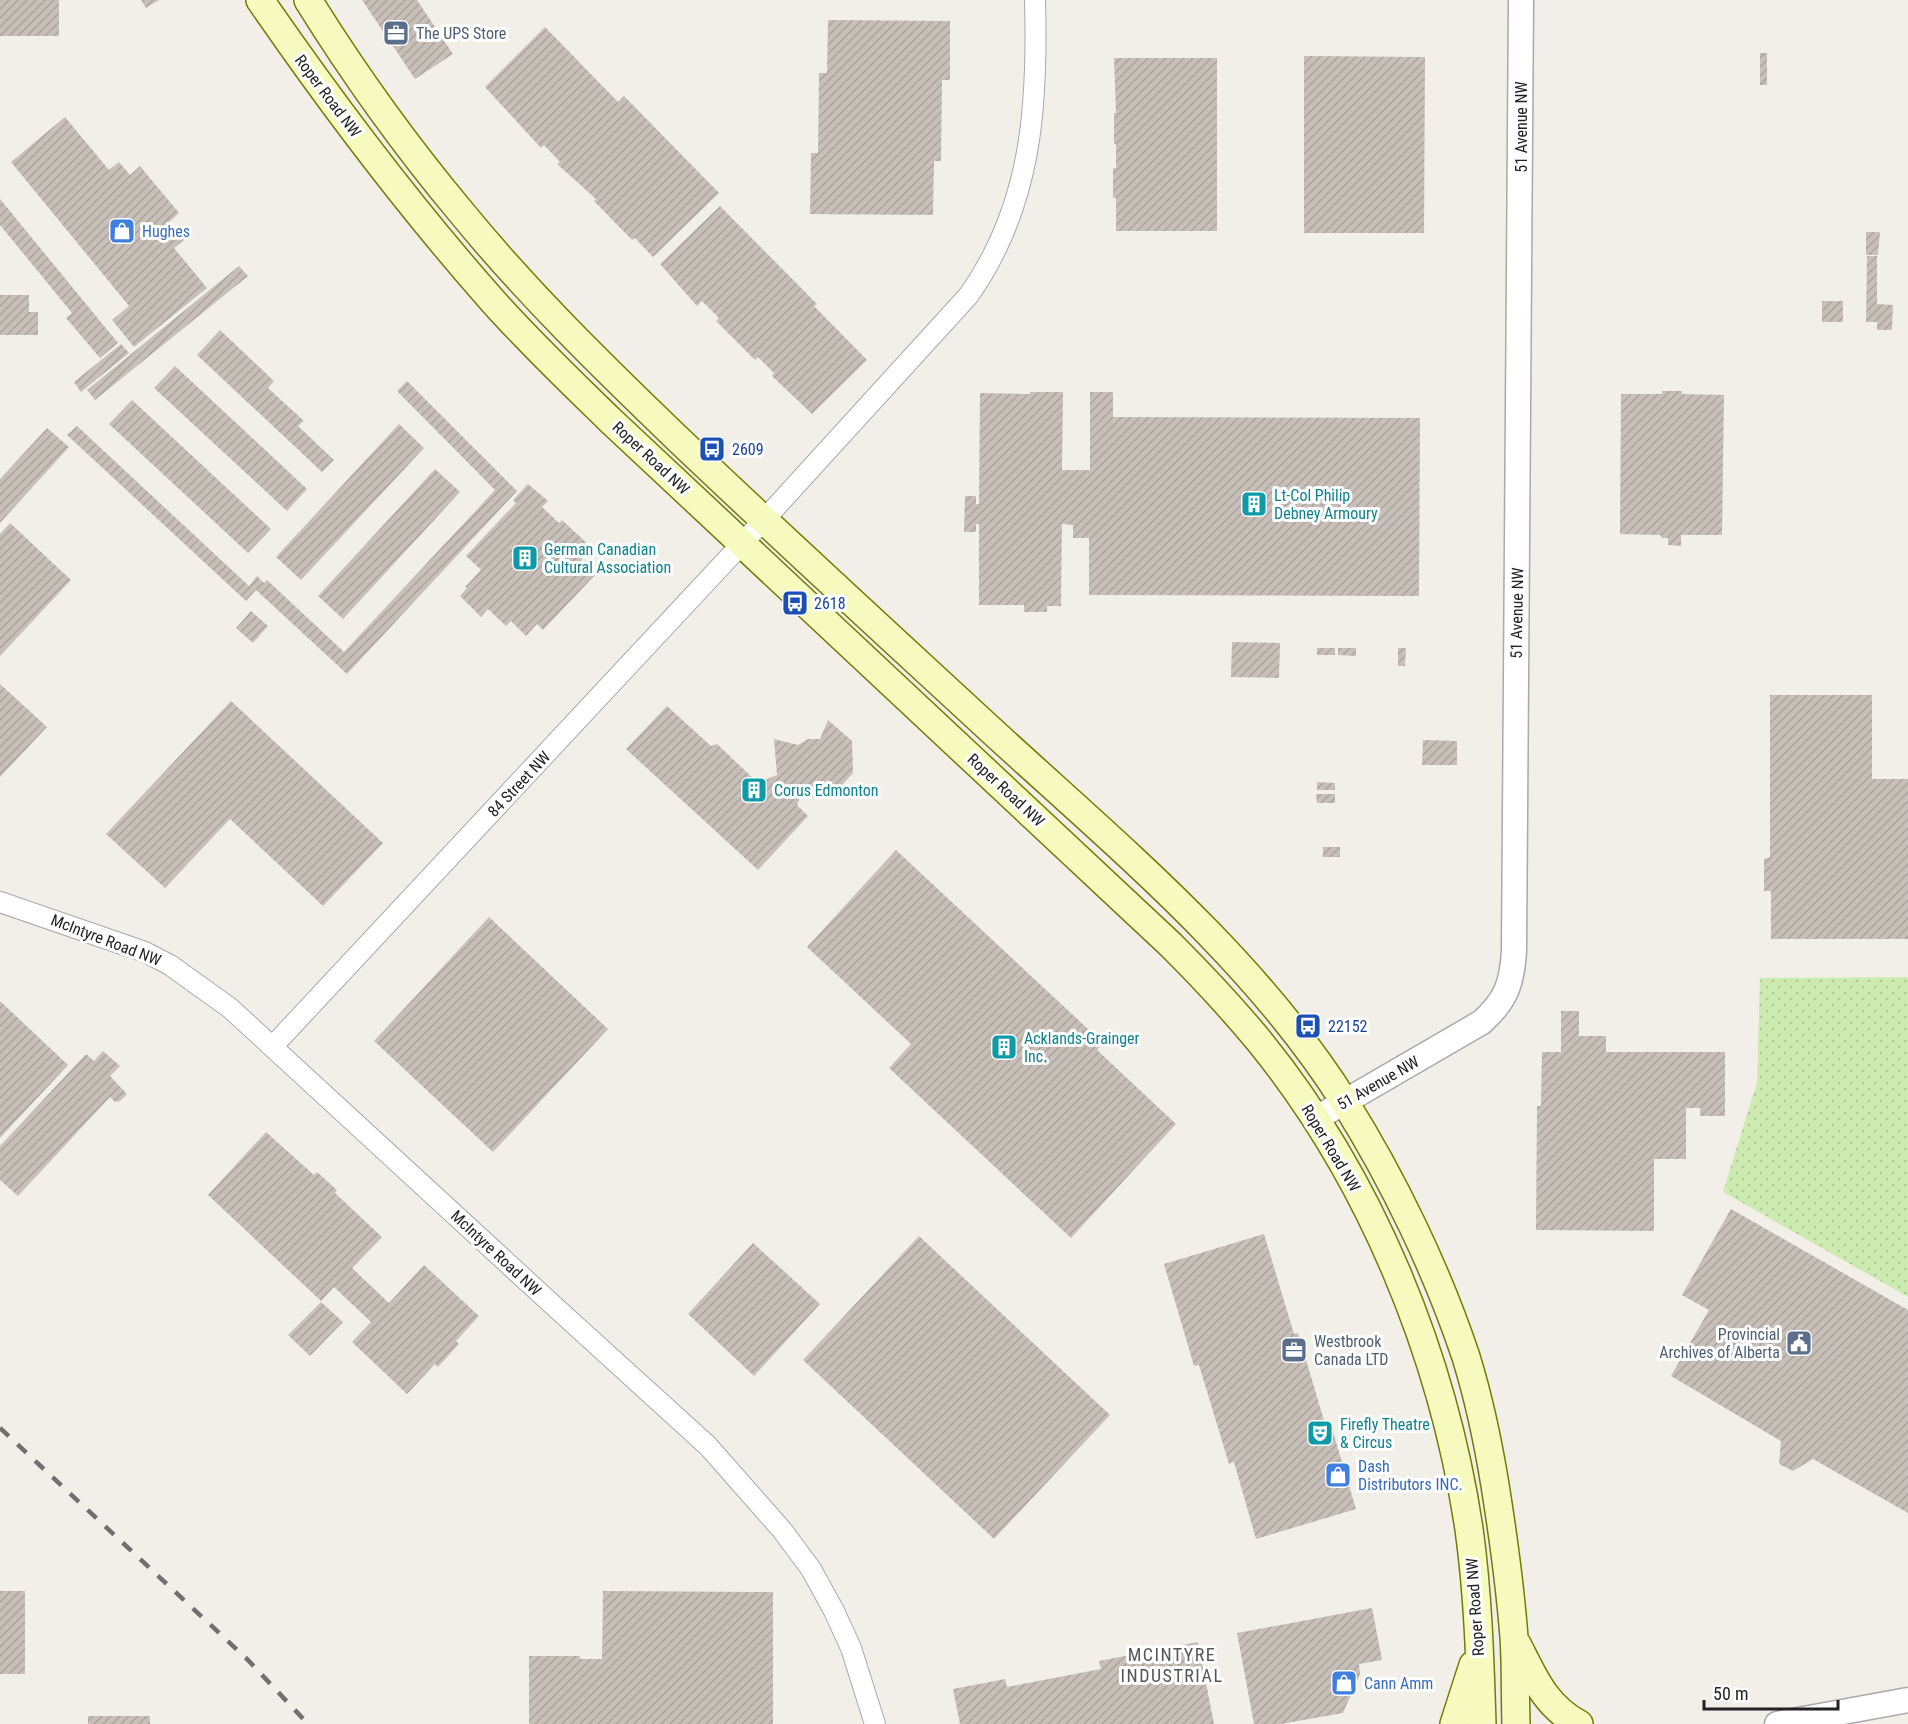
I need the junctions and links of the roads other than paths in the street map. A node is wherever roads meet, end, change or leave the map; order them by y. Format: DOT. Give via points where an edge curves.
graph roads {
  1 [pos="260,0"];
  2 [pos="308,0"];
  3 [pos="1035,0"];
  4 [pos="1521,0"];
  5 [pos="764,520"];
  6 [pos="742,543"];
  7 [pos="0,902"];
  8 [pos="273,1046"];
  9 [pos="1344,1101"];
  10 [pos="1315,1119"];
  11 [pos="1514,1637"];
  12 [pos="1479,1646"];
  13 [pos="1908,1700"];
  14 [pos="875,1724"];
  15 [pos="1454,1724"];
  16 [pos="1482,1724"];
  17 [pos="1516,1724"];
  18 [pos="1579,1724"];
  19 [pos="1777,1724"];
  1 -- 6 [label="main road, Roper Road NW" via="370,151 493,302 609,420"];
  2 -- 5 [label="main road, Roper Road NW" via="381,109 464,217 634,397"];
  3 -- 5 [label="street, 84 Street NW" via="1036,74 1029,144 999,247 951,316"];
  4 -- 9 [label="street, 51 Avenue NW" via="1511,980 1502,1002 1482,1022"];
  5 -- 6 [label="street, 84 Street NW"];
  5 -- 9 [label="main road, Roper Road NW" via="1211,937 1278,1010"];
  6 -- 8 [label="street, 84 Street NW"];
  6 -- 10 [label="main road, Roper Road NW" via="1179,952 1261,1043"];
  7 -- 8 [label="street, McIntyre Road NW" via="120,942 170,965 230,1008"];
  8 -- 14 [label="street, McIntyre Road NW" via="727,1467 811,1569 851,1648"];
  9 -- 10 [label="street, 51 Avenue NW"];
  9 -- 11 [label="main road, Roper Road NW" via="1405,1210 1466,1357 1491,1462"];
  10 -- 12 [label="main road, Roper Road NW" via="1395,1269 1441,1397 1469,1531"];
  11 -- 17 [label="main road, Roper Road NW"];
  11 -- 18 [label="main road" via="1550,1704"];
  12 -- 15 [label="main road"];
  12 -- 16 [label="main road, Roper Road NW"];
  13 -- 19 [label="street"];
}
